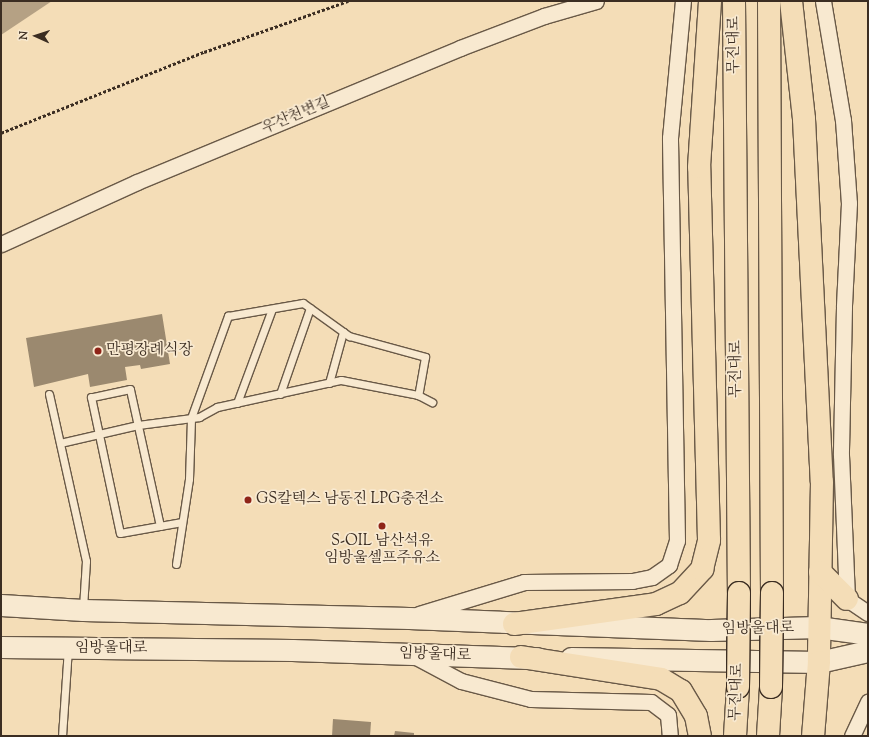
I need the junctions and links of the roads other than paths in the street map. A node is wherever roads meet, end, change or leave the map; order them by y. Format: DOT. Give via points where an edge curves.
graph roads {
  1 [pos="596,1"];
  2 [pos="683,1"];
  3 [pos="710,1"];
  4 [pos="734,1"];
  5 [pos="769,1"];
  6 [pos="791,1"];
  7 [pos="823,1"];
  8 [pos="1,244"];
  9 [pos="310,308"];
  10 [pos="272,309"];
  11 [pos="343,332"];
  12 [pos="329,383"];
  13 [pos="49,394"];
  14 [pos="280,394"];
  15 [pos="418,395"];
  16 [pos="432,402"];
  17 [pos="237,403"];
  18 [pos="191,418"];
  19 [pos="138,425"];
  20 [pos="99,433"];
  21 [pos="60,442"];
  22 [pos="182,522"];
  23 [pos="160,526"];
  24 [pos="176,564"];
  25 [pos="820,572"];
  26 [pos="847,598"];
  27 [pos="1,599"];
  28 [pos="1,604"];
  29 [pos="76,609"];
  30 [pos="868,613"];
  31 [pos="409,618"];
  32 [pos="514,624"];
  33 [pos="818,627"];
  34 [pos="868,634"];
  35 [pos="1,648"];
  36 [pos="68,649"];
  37 [pos="868,651"];
  38 [pos="412,655"];
  39 [pos="521,657"];
  40 [pos="819,662"];
  41 [pos="868,701"];
  42 [pos="62,736"];
  43 [pos="670,736"];
  44 [pos="700,736"];
  45 [pos="735,736"];
  46 [pos="768,736"];
  47 [pos="813,736"];
  48 [pos="852,736"];
  1 -- 8 [label="street, 우산천변길" via="544,16 460,48 137,182"];
  2 -- 31 [label="street" via="670,138 677,541 669,565 652,577 632,581 524,582"];
  3 -- 32 [label="highway" via="699,167 709,540 702,569 680,593 656,604"];
  4 -- 45 [label="highway, 무진대로, bridge" via="739,593"];
  5 -- 46 [label="highway, bridge" via="772,593"];
  6 -- 25 [label="highway" via="806,142 822,482"];
  7 -- 26 [label="street" via="843,120 849,203 841,456"];
  9 -- 10 [label="lane" via="303,303"];
  9 -- 11 [label="lane"];
  9 -- 14 [label="lane"];
  10 -- 17 [label="lane"];
  10 -- 18 [label="lane" via="228,316"];
  11 -- 12 [label="lane"];
  11 -- 15 [label="lane" via="425,358"];
  12 -- 14 [label="lane"];
  12 -- 15 [label="lane" via="341,380"];
  13 -- 21 [label="lane"];
  14 -- 17 [label="lane"];
  15 -- 16 [label="lane"];
  17 -- 18 [label="lane" via="217,407"];
  18 -- 19 [label="lane"];
  18 -- 22 [label="lane" via="189,479"];
  19 -- 20 [label="lane"];
  19 -- 20 [label="lane" via="130,389 91,397"];
  19 -- 23 [label="lane"];
  20 -- 21 [label="lane"];
  20 -- 23 [label="lane" via="120,533"];
  21 -- 29 [label="lane" via="86,560"];
  22 -- 23 [label="lane"];
  22 -- 24 [label="lane"];
  25 -- 26 [label="highway"];
  25 -- 33 [label="highway"];
  26 -- 30 [label="street"];
  27 -- 29 [label="street"];
  28 -- 29 [label="main road, 임방울대로"];
  29 -- 31 [label="main road, 임방울대로"];
  31 -- 32 [label="main road, 임방울대로"];
  32 -- 33 [label="main road, 임방울대로" via="711,630"];
  33 -- 34 [label="main road, 임방울대로"];
  33 -- 40 [label="highway"];
  35 -- 36 [label="main road, 임방울대로"];
  36 -- 38 [label="main road, 임방울대로" via="292,650"];
  36 -- 42 [label="lane"];
  37 -- 40 [label="main road, 임방울대로"];
  38 -- 39 [label="main road, 임방울대로"];
  38 -- 43 [label="street" via="461,681 531,699 651,702 668,715"];
  39 -- 40 [label="main road, 임방울대로"];
  39 -- 44 [label="highway" via="661,679 681,691 696,716"];
  40 -- 47 [label="highway"];
  41 -- 48 [label="street"];
}
